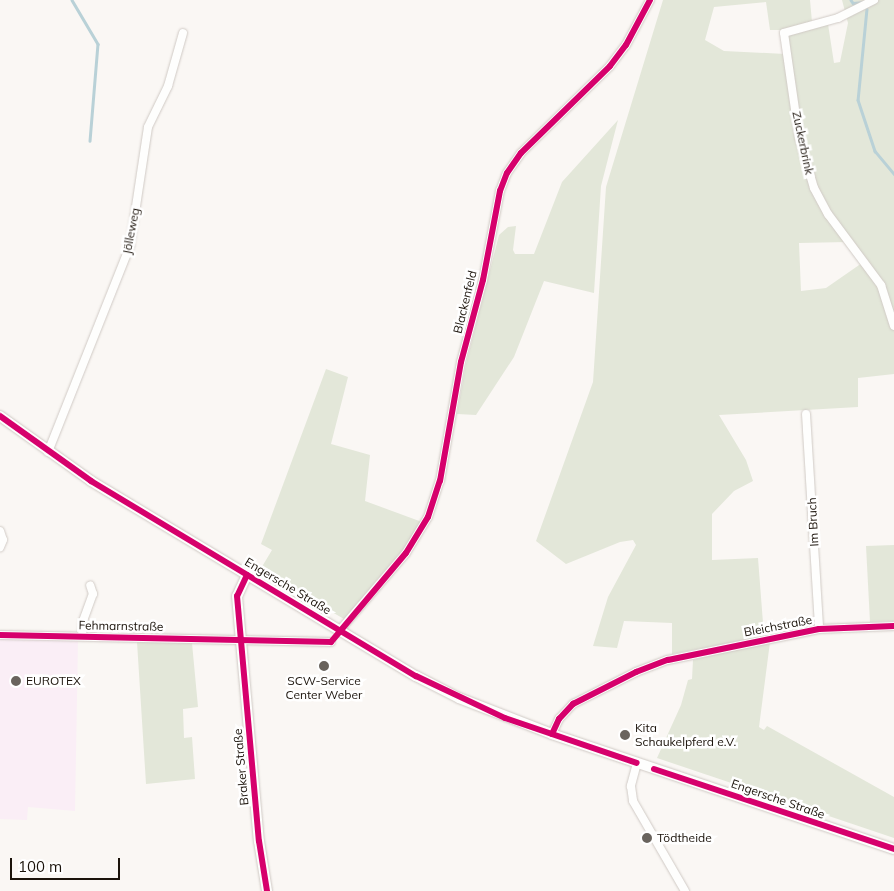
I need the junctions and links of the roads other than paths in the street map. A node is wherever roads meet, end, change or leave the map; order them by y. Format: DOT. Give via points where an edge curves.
graph roads {
  1 [pos="650,0"];
  2 [pos="874,0"];
  3 [pos="183,33"];
  4 [pos="894,326"];
  5 [pos="806,414"];
  6 [pos="0,416"];
  7 [pos="48,452"];
  8 [pos="0,531"];
  9 [pos="0,547"];
  10 [pos="247,574"];
  11 [pos="90,585"];
  12 [pos="894,626"];
  13 [pos="819,629"];
  14 [pos="340,630"];
  15 [pos="0,635"];
  16 [pos="82,636"];
  17 [pos="242,640"];
  18 [pos="331,642"];
  19 [pos="552,734"];
  20 [pos="637,763"];
  21 [pos="894,850"];
  22 [pos="267,891"];
  23 [pos="685,891"];
  1 -- 14 [label="street, Blackenfeld" via="626,45 610,66 521,153 507,173 460,370 440,481 428,517 406,553"];
  2 -- 4 [label="street, Zuckerbrink" via="838,18 784,33 799,137 814,188 828,214 877,278 887,298"];
  3 -- 7 [label="street, Jölleweg" via="168,86 148,127 130,246"];
  5 -- 13 [label="street, Im Bruch"];
  6 -- 7 [label="main road, Engersche Straße"];
  7 -- 10 [label="main road, Engersche Straße"];
  8 -- 9 [label="street" via="3,540"];
  10 -- 14 [label="main road, Engersche Straße"];
  10 -- 17 [label="main road, Braker Straße" via="237,592"];
  11 -- 16 [label="street, Fehmarnstraße" via="93,594"];
  12 -- 13 [label="street, Bleichstraße"];
  13 -- 19 [label="street, Bleichstraße" via="668,660 636,672 573,704 559,719"];
  14 -- 19 [label="main road, Engersche Straße" via="459,698"];
  15 -- 16 [label="street, Fehmarnstraße"];
  16 -- 17 [label="street, Fehmarnstraße"];
  17 -- 18 [label="street"];
  17 -- 22 [label="main road, Braker Straße" via="259,841"];
  19 -- 20 [label="main road, Engersche Straße"];
  20 -- 21 [label="main road, Engersche Straße"];
  20 -- 23 [label="street" via="631,786 634,801"];
}
